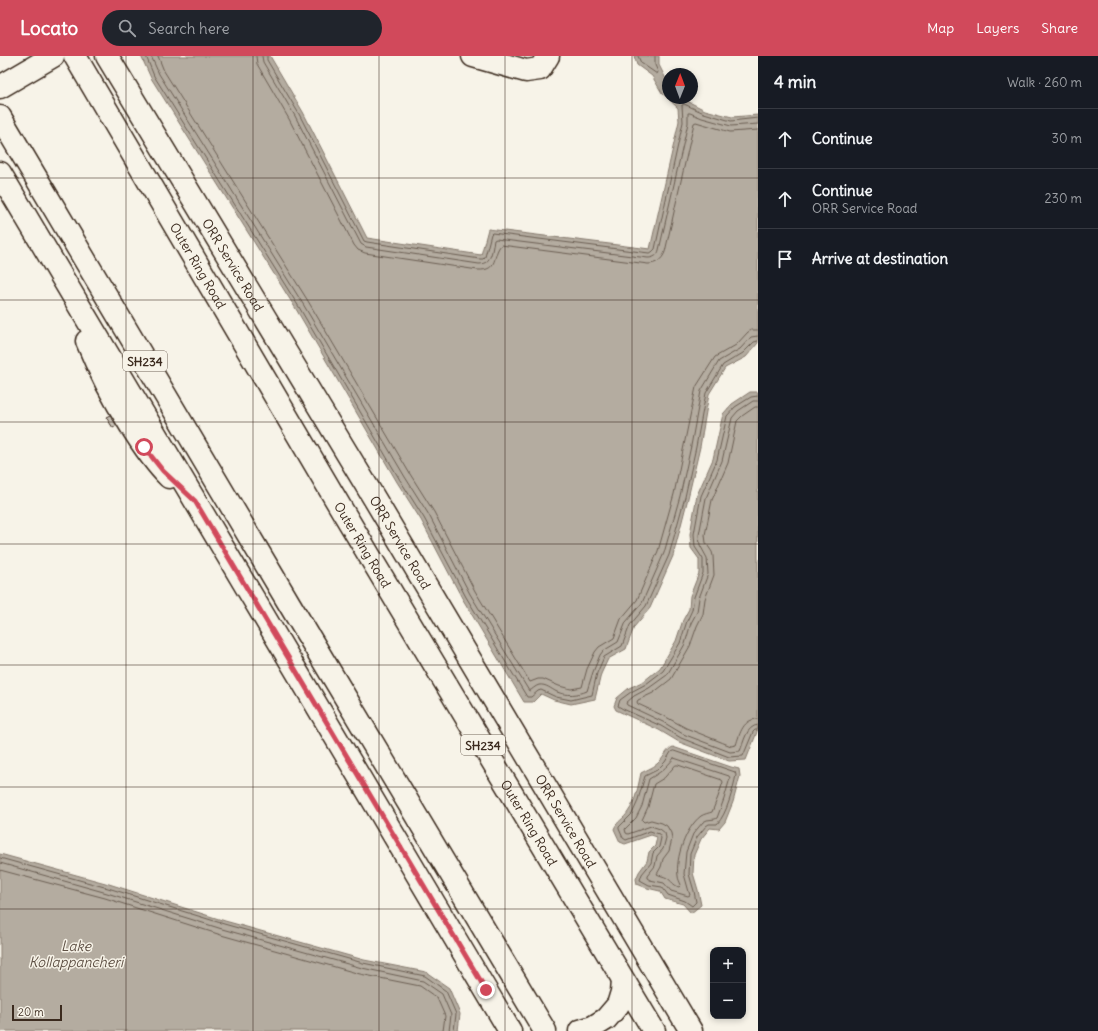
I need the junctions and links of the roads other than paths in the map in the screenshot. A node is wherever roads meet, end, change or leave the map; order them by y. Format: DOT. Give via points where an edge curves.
graph roads {
  1 [pos="53,56"];
  2 [pos="107,56"];
  3 [pos="473,56"];
  4 [pos="548,56"];
  5 [pos="80,65"];
  6 [pos="0,87"];
  7 [pos="0,117"];
  8 [pos="0,173"];
  9 [pos="623,980"];
  10 [pos="655,1030"];
  11 [pos="510,1031"];
  12 [pos="547,1031"];
  13 [pos="580,1031"];
  14 [pos="691,1031"];
  1 -- 6 [label="main road"];
  2 -- 14 [label="main road, ORR Service Road"];
  3 -- 4 [label="main road" via="526,70 540,69"];
  5 -- 9 [label="main road, Outer Ring Road / SH234"];
  7 -- 12 [label="main road, SH234"];
  8 -- 11 [label="main road"];
  9 -- 10 [label="main road, Outer Ring Road / SH234"];
  9 -- 13 [label="main road" via="618,1005 606,1019"];
}
